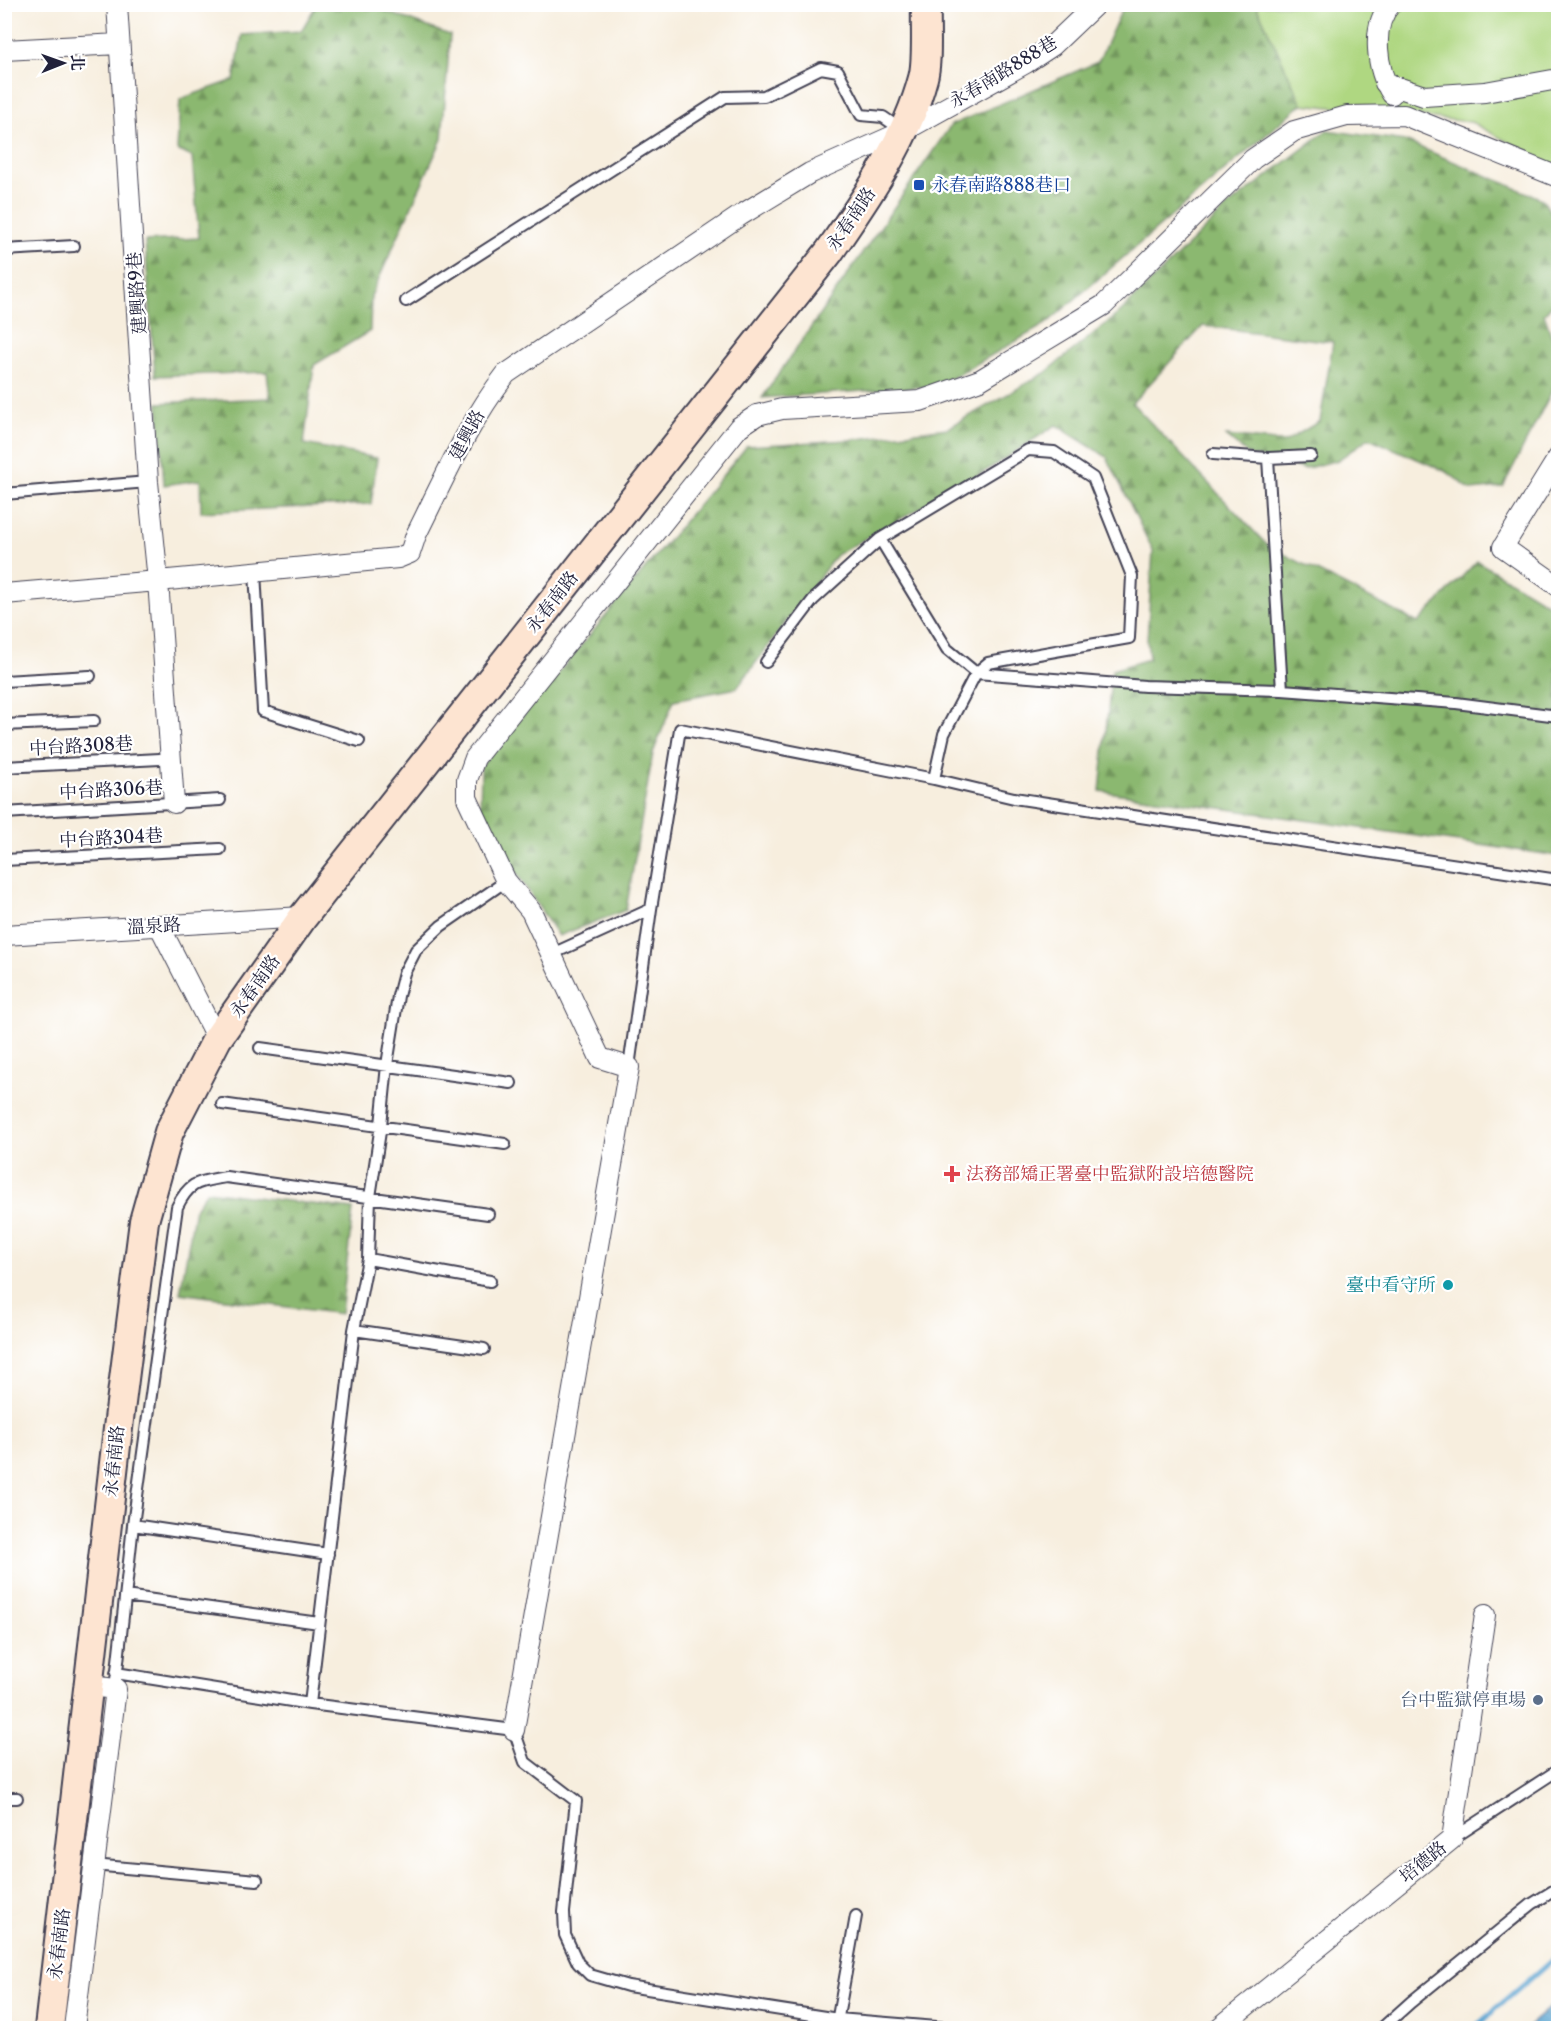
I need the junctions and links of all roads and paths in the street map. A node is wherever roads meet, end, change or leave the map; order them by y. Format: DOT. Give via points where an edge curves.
graph roads {
  1 [pos="117,4"];
  2 [pos="908,4"];
  3 [pos="926,4"];
  4 [pos="1096,4"];
  5 [pos="1391,4"];
  6 [pos="119,44"];
  7 [pos="4,50"];
  8 [pos="1558,79"];
  9 [pos="1385,83"];
  10 [pos="1404,115"];
  11 [pos="904,131"];
  12 [pos="1558,177"];
  13 [pos="74,246"];
  14 [pos="4,250"];
  15 [pos="406,301"];
  16 [pos="1213,454"];
  17 [pos="1311,456"];
  18 [pos="1268,458"];
  19 [pos="1558,458"];
  20 [pos="148,482"];
  21 [pos="4,494"];
  22 [pos="880,539"];
  23 [pos="255,572"];
  24 [pos="158,581"];
  25 [pos="1558,586"];
  26 [pos="4,594"];
  27 [pos="766,662"];
  28 [pos="976,673"];
  29 [pos="90,676"];
  30 [pos="4,681"];
  31 [pos="1282,690"];
  32 [pos="1558,716"];
  33 [pos="94,721"];
  34 [pos="4,725"];
  35 [pos="359,741"];
  36 [pos="160,759"];
  37 [pos="4,767"];
  38 [pos="934,779"];
  39 [pos="220,800"];
  40 [pos="174,803"];
  41 [pos="4,813"];
  42 [pos="220,849"];
  43 [pos="4,860"];
  44 [pos="1558,880"];
  45 [pos="506,881"];
  46 [pos="651,909"];
  47 [pos="303,917"];
  48 [pos="159,926"];
  49 [pos="4,934"];
  50 [pos="552,954"];
  51 [pos="217,1039"];
  52 [pos="260,1048"];
  53 [pos="387,1065"];
  54 [pos="628,1067"];
  55 [pos="511,1083"];
  56 [pos="222,1104"];
  57 [pos="381,1125"];
  58 [pos="505,1144"];
  59 [pos="370,1197"];
  60 [pos="488,1214"];
  61 [pos="368,1258"];
  62 [pos="490,1281"];
  63 [pos="354,1330"];
  64 [pos="484,1349"];
  65 [pos="133,1526"];
  66 [pos="328,1554"];
  67 [pos="125,1596"];
  68 [pos="1485,1615"];
  69 [pos="320,1623"];
  70 [pos="107,1682"];
  71 [pos="310,1704"];
  72 [pos="514,1730"];
  73 [pos="1558,1770"];
  74 [pos="4,1798"];
  75 [pos="17,1798"];
  76 [pos="1452,1839"];
  77 [pos="93,1864"];
  78 [pos="257,1880"];
  79 [pos="1558,1888"];
  80 [pos="856,1916"];
  81 [pos="837,2024"];
  82 [pos="49,2028"];
  83 [pos="74,2028"];
  84 [pos="949,2028"];
  85 [pos="1220,2028"];
  86 [pos="1382,2028"];
  1 -- 6 [label="street, 建興路9巷"];
  2 -- 11 [label="street, 永春南路"];
  3 -- 11 [label="street, 永春南路" via="924,76"];
  4 -- 11 [label="street, 永春南路888巷" via="1052,46"];
  5 -- 9 [label="street" via="1384,12 1377,45"];
  6 -- 7 [label="street"];
  6 -- 20 [label="street, 建興路9巷"];
  8 -- 9 [label="street" via="1485,92 1424,96"];
  9 -- 10 [label="street"];
  10 -- 12 [label="street"];
  10 -- 45 [label="street" via="1347,116 1294,131 1253,159 1104,305 980,380 920,401 782,409 757,415 739,427 475,758 467,780 467,798"];
  11 -- 15 [label="lane" via="883,117 861,115 838,70 821,68 764,96 724,97"];
  11 -- 23 [label="street, 建興路" via="810,173 751,209 506,374 470,426 410,553 398,558"];
  11 -- 47 [label="street, 永春南路" via="872,189 829,252"];
  13 -- 14 [label="lane"];
  16 -- 18 [label="lane"];
  17 -- 18 [label="lane"];
  18 -- 31 [label="lane"];
  19 -- 25 [label="street" via="1503,547"];
  20 -- 21 [label="lane"];
  20 -- 24 [label="street, 建興路9巷"];
  22 -- 27 [label="lane" via="813,600"];
  22 -- 28 [label="lane" via="947,649"];
  22 -- 28 [label="lane" via="1028,450 1054,452 1093,478 1132,576 1129,638 988,663"];
  23 -- 24 [label="street, 建興路"];
  23 -- 35 [label="lane" via="263,711"];
  24 -- 26 [label="street, 建興路"];
  24 -- 40 [label="street, 建興路9巷"];
  28 -- 31 [label="lane" via="1145,686"];
  28 -- 38 [label="lane" via="944,734"];
  29 -- 30 [label="lane"];
  31 -- 32 [label="lane" via="1455,703"];
  33 -- 34 [label="lane"];
  36 -- 37 [label="lane, 中台路308巷"];
  38 -- 44 [label="lane" via="1014,798"];
  38 -- 46 [label="lane" via="680,729"];
  39 -- 40 [label="lane, 中台路306巷"];
  40 -- 41 [label="lane, 中台路306巷"];
  42 -- 43 [label="lane, 中台路304巷"];
  45 -- 50 [label="street" via="531,911"];
  45 -- 53 [label="lane" via="441,926 416,950 398,996"];
  46 -- 50 [label="lane"];
  46 -- 54 [label="lane"];
  47 -- 48 [label="street, 溫泉路"];
  47 -- 51 [label="street, 永春南路"];
  48 -- 49 [label="street, 溫泉路"];
  48 -- 51 [label="street"];
  50 -- 54 [label="street" via="600,1058"];
  51 -- 70 [label="street, 永春南路" via="169,1132 144,1221 120,1412"];
  52 -- 53 [label="lane"];
  53 -- 55 [label="lane"];
  53 -- 57 [label="lane"];
  54 -- 72 [label="street"];
  56 -- 57 [label="lane"];
  57 -- 58 [label="lane"];
  57 -- 59 [label="lane"];
  59 -- 60 [label="lane"];
  59 -- 61 [label="lane"];
  59 -- 65 [label="lane" via="226,1177 195,1183 183,1195 177,1206"];
  61 -- 62 [label="lane"];
  61 -- 63 [label="lane"];
  63 -- 64 [label="lane"];
  63 -- 66 [label="lane"];
  65 -- 66 [label="lane"];
  65 -- 67 [label="lane"];
  66 -- 69 [label="lane"];
  67 -- 69 [label="lane"];
  67 -- 70 [label="lane"];
  68 -- 76 [label="street, 培德路"];
  69 -- 71 [label="lane"];
  70 -- 71 [label="lane"];
  70 -- 77 [label="street"];
  70 -- 82 [label="street, 永春南路"];
  71 -- 72 [label="lane"];
  72 -- 81 [label="lane" via="525,1762 576,1801 565,1935 578,1963 590,1975 628,1986"];
  73 -- 76 [label="lane"];
  74 -- 75 [label="lane"];
  76 -- 85 [label="street, 培德路"];
  77 -- 78 [label="lane"];
  77 -- 83 [label="street"];
  79 -- 86 [label="lane" via="1532,1904"];
  80 -- 81 [label="lane"];
  81 -- 84 [label="lane"];
}
